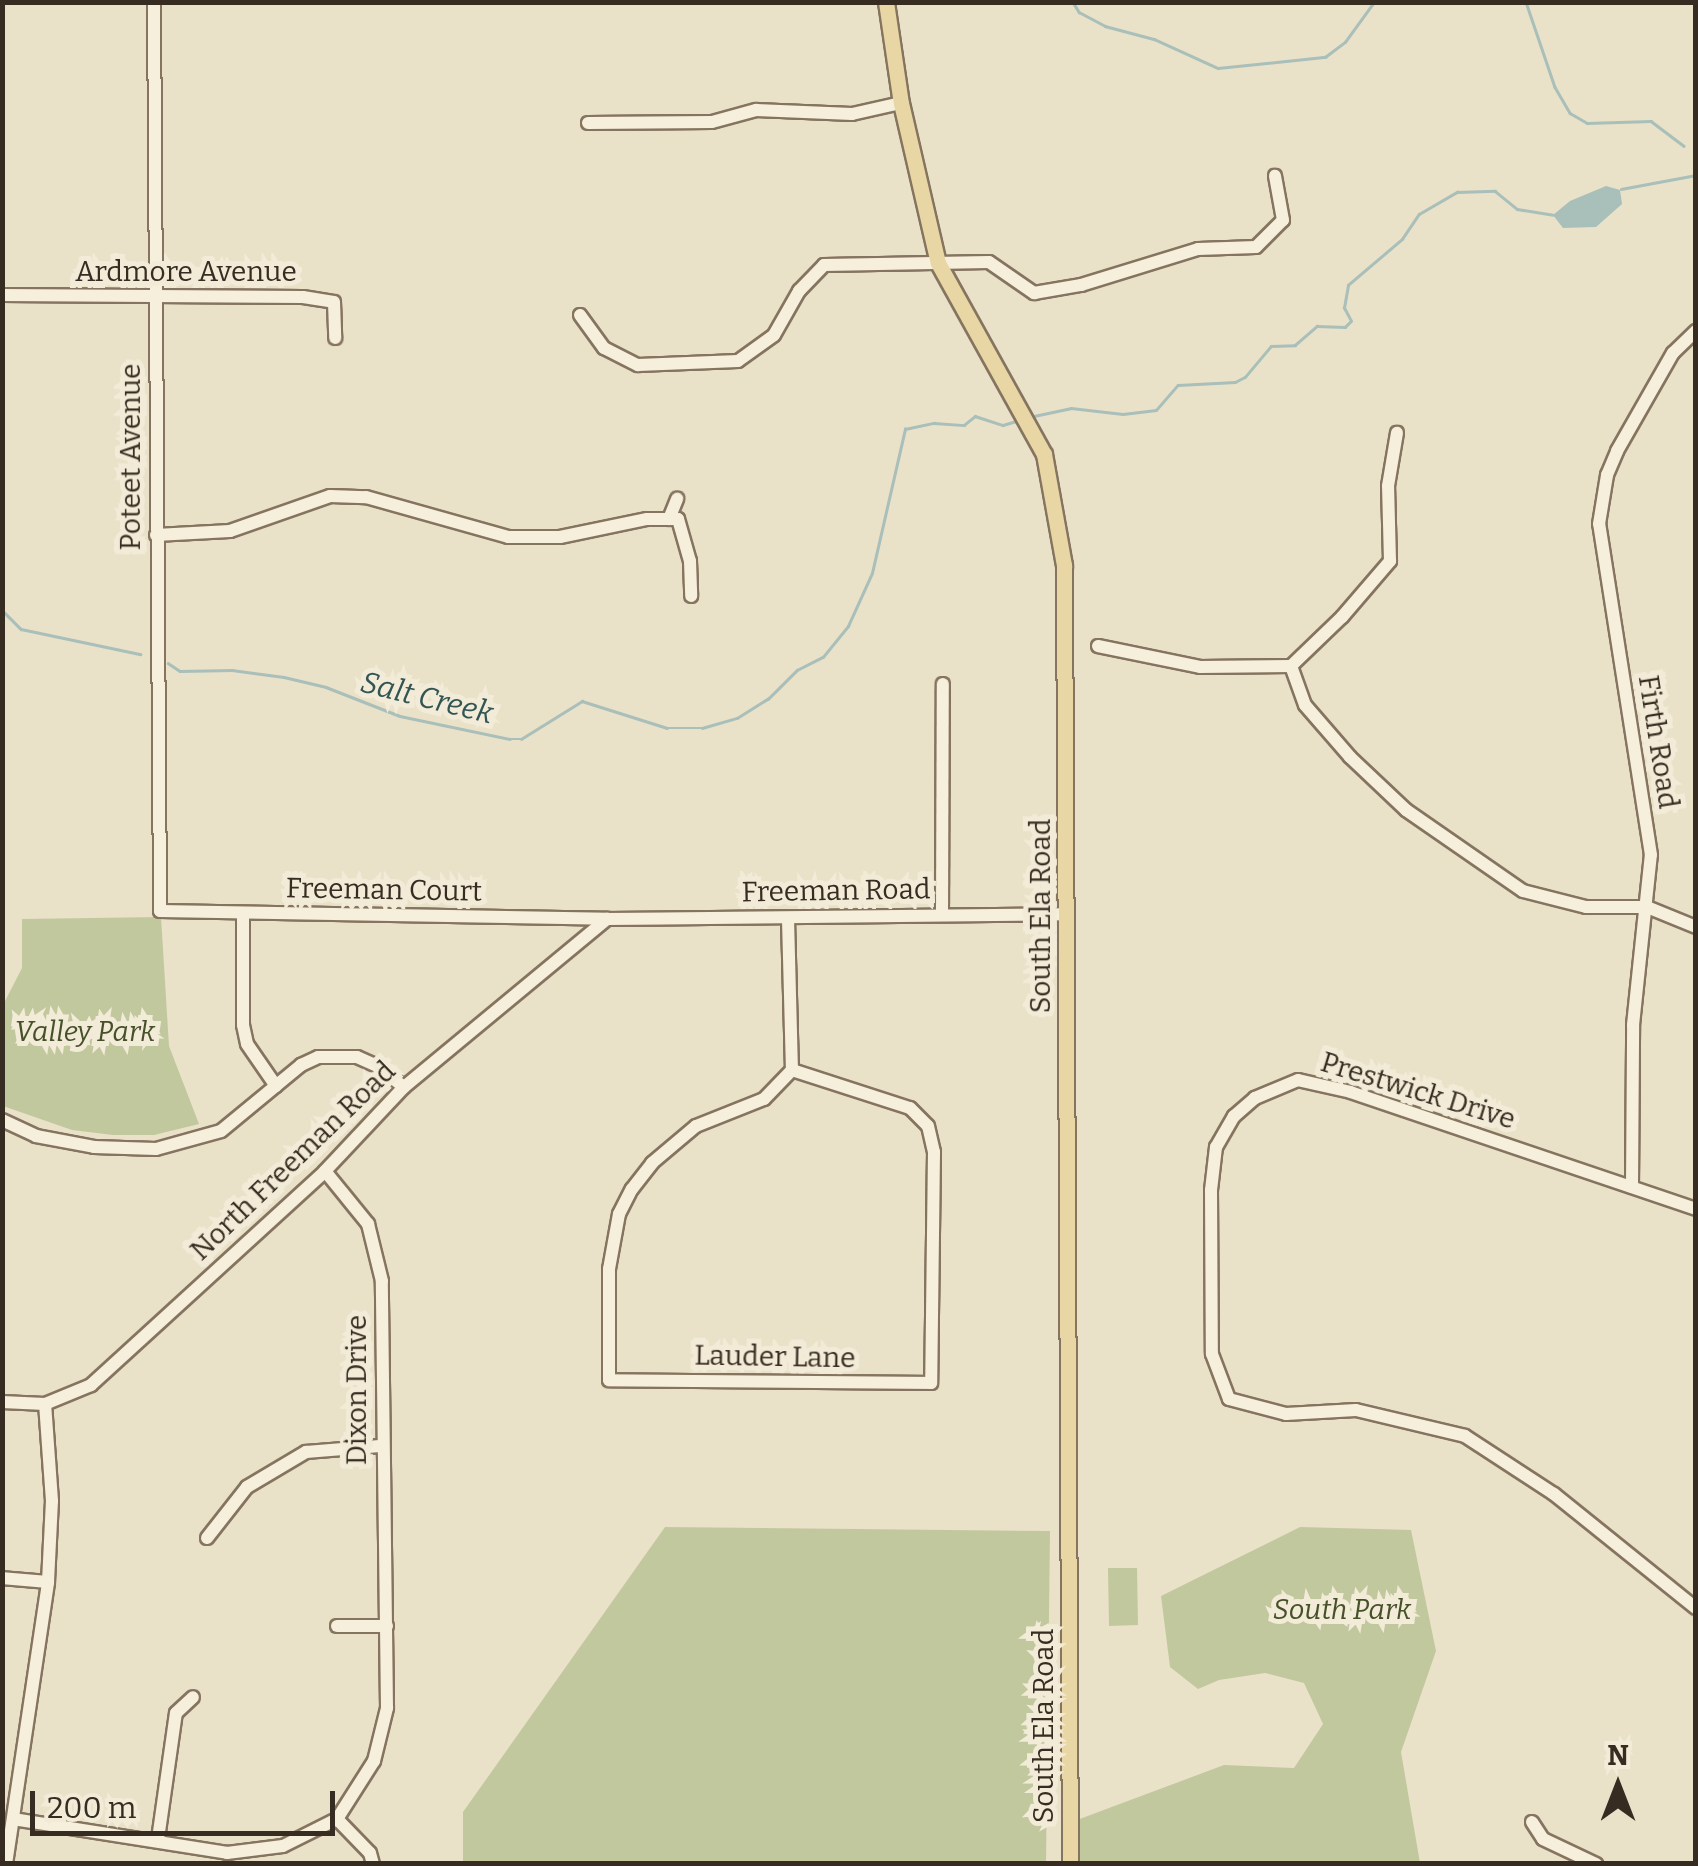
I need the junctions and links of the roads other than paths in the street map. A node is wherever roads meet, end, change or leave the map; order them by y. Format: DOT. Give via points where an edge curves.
graph roads {
  1 [pos="154,2"];
  2 [pos="886,2"];
  3 [pos="901,103"];
  4 [pos="588,123"];
  5 [pos="1275,176"];
  6 [pos="938,263"];
  7 [pos="2,296"];
  8 [pos="155,298"];
  9 [pos="580,315"];
  10 [pos="1696,332"];
  11 [pos="335,338"];
  12 [pos="1397,433"];
  13 [pos="677,499"];
  14 [pos="669,519"];
  15 [pos="156,535"];
  16 [pos="691,596"];
  17 [pos="1098,646"];
  18 [pos="1291,666"];
  19 [pos="943,684"];
  20 [pos="1647,906"];
  21 [pos="160,911"];
  22 [pos="243,914"];
  23 [pos="942,914"];
  24 [pos="1066,914"];
  25 [pos="607,919"];
  26 [pos="788,919"];
  27 [pos="1696,927"];
  28 [pos="792,1070"];
  29 [pos="276,1086"];
  30 [pos="404,1087"];
  31 [pos="2,1120"];
  32 [pos="325,1171"];
  33 [pos="1632,1187"];
  34 [pos="1696,1209"];
  35 [pos="2,1402"];
  36 [pos="45,1404"];
  37 [pos="380,1446"];
  38 [pos="208,1538"];
  39 [pos="2,1578"];
  40 [pos="48,1582"];
  41 [pos="1696,1608"];
  42 [pos="338,1626"];
  43 [pos="387,1626"];
  44 [pos="193,1697"];
  45 [pos="337,1819"];
  46 [pos="13,1820"];
  47 [pos="1532,1822"];
  48 [pos="158,1840"];
  49 [pos="6,1864"];
  50 [pos="373,1864"];
  51 [pos="1070,1864"];
  52 [pos="1596,1864"];
  1 -- 8 [label="street, Poteet Avenue"];
  2 -- 3 [label="main road, South Ela Road"];
  3 -- 4 [label="street" via="852,114 756,110 712,122"];
  3 -- 6 [label="main road, South Ela Road"];
  5 -- 6 [label="street" via="1283,220 1256,247 1198,249 1034,293 988,262"];
  6 -- 9 [label="street" via="824,265 799,291 774,335 738,361 638,365 604,348"];
  6 -- 24 [label="main road, South Ela Road" via="1044,454 1064,564"];
  7 -- 8 [label="street, Ardmore Avenue"];
  8 -- 11 [label="street, Ardmore Avenue" via="334,302"];
  8 -- 15 [label="street, Poteet Avenue"];
  10 -- 20 [label="street, Firth Road" via="1673,353 1616,451 1599,524 1651,854"];
  12 -- 18 [label="street" via="1388,486 1390,561"];
  13 -- 14 [label="street"];
  14 -- 15 [label="street" via="560,537 508,536 366,497 330,496 230,532"];
  14 -- 16 [label="street" via="678,519"];
  15 -- 21 [label="street, Poteet Avenue"];
  17 -- 18 [label="street" via="1200,667"];
  18 -- 20 [label="street" via="1305,704 1350,757 1406,810 1523,891 1586,907"];
  19 -- 23 [label="street"];
  20 -- 27 [label="street"];
  20 -- 33 [label="street, Firth Road" via="1634,1025"];
  21 -- 22 [label="street, Freeman Court"];
  22 -- 25 [label="street, Freeman Court"];
  22 -- 29 [label="street" via="243,1025 247,1044"];
  23 -- 24 [label="street, Freeman Road"];
  23 -- 26 [label="street, Freeman Road"];
  24 -- 51 [label="main road, South Ela Road"];
  25 -- 26 [label="street, Freeman Road"];
  25 -- 30 [label="street, North Freeman Road"];
  26 -- 28 [label="street"];
  28 -- 28 [label="street, Lauder Lane" via="764,1098 696,1126 632,1189 609,1270 609,1380 931,1384 934,1152 928,1126 910,1108"];
  29 -- 30 [label="street" via="318,1058 344,1055 379,1067"];
  29 -- 31 [label="street" via="221,1131 156,1149 94,1147 36,1136"];
  30 -- 32 [label="street, North Freeman Road"];
  32 -- 36 [label="street, North Freeman Road" via="91,1385"];
  32 -- 37 [label="street, Dixon Drive" via="368,1224 382,1280"];
  33 -- 34 [label="street"];
  33 -- 41 [label="street, Prestwick Drive" via="1352,1092 1298,1080 1255,1098 1234,1116 1216,1147 1212,1354 1229,1399 1286,1414 1356,1410 1465,1436 1554,1494"];
  35 -- 36 [label="street, North Freeman Road"];
  36 -- 40 [label="street" via="52,1501"];
  37 -- 38 [label="street" via="306,1452 247,1487"];
  37 -- 43 [label="street, Dixon Drive"];
  39 -- 40 [label="street"];
  40 -- 46 [label="street"];
  42 -- 43 [label="street"];
  43 -- 45 [label="street, Dixon Drive" via="387,1708 374,1761"];
  44 -- 48 [label="street" via="176,1713"];
  45 -- 48 [label="street" via="283,1846 227,1853"];
  45 -- 50 [label="street"];
  46 -- 48 [label="street"];
  46 -- 49 [label="street"];
  47 -- 52 [label="street" via="1542,1840"];
}
